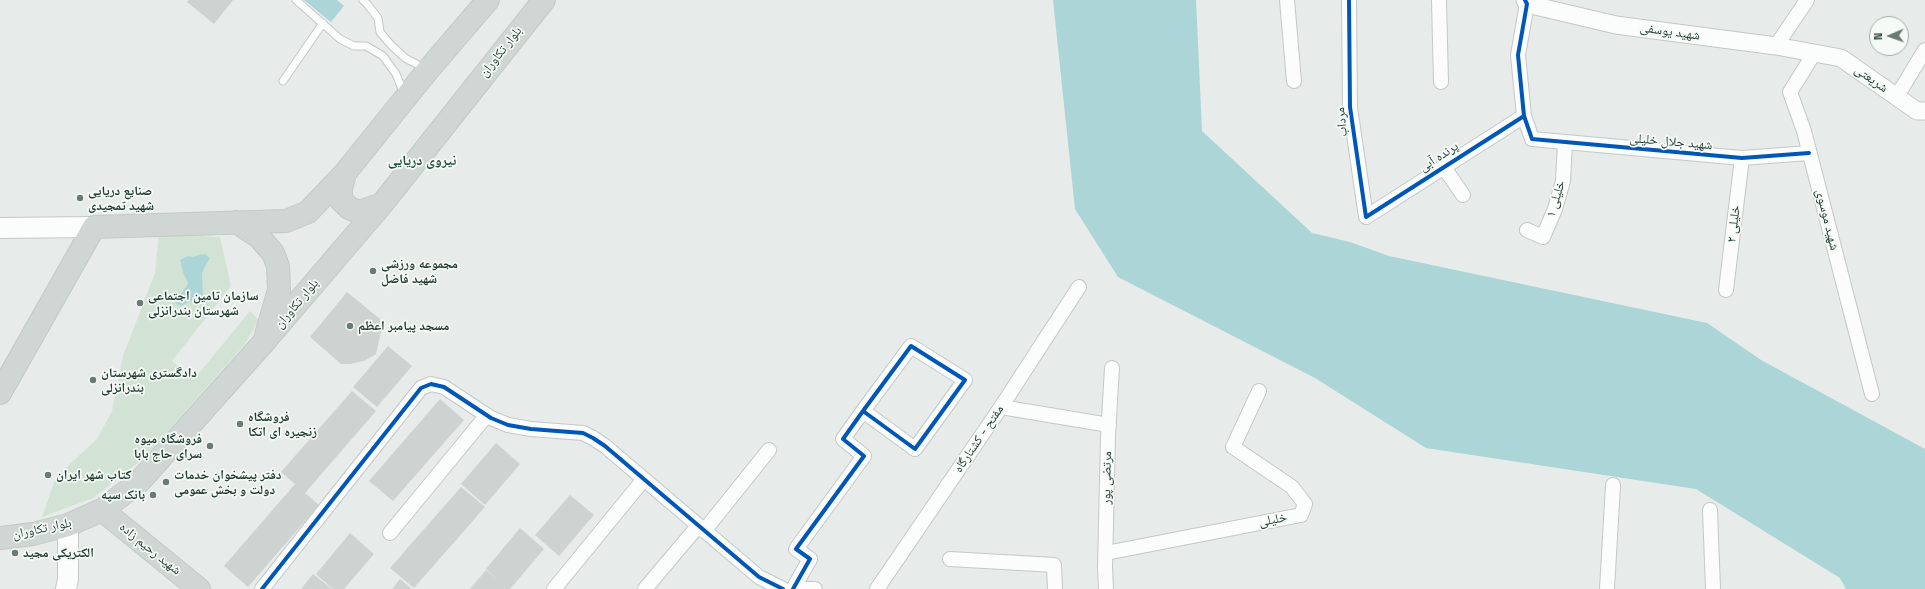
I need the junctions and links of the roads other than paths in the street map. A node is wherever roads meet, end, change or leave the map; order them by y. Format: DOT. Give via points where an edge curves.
graph roads {
  1 [pos="296,0"];
  2 [pos="363,0"];
  3 [pos="488,0"];
  4 [pos="544,0"];
  5 [pos="1287,0"];
  6 [pos="1349,0"];
  7 [pos="1439,0"];
  8 [pos="1806,0"];
  9 [pos="1526,2"];
  10 [pos="323,23"];
  11 [pos="1776,46"];
  12 [pos="1925,50"];
  13 [pos="1815,52"];
  14 [pos="428,70"];
  15 [pos="1294,80"];
  16 [pos="283,81"];
  17 [pos="1442,82"];
  18 [pos="1896,96"];
  19 [pos="406,98"];
  20 [pos="1925,111"];
  21 [pos="1524,116"];
  22 [pos="1565,142"];
  23 [pos="1809,153"];
  24 [pos="1742,158"];
  25 [pos="1444,166"];
  26 [pos="345,173"];
  27 [pos="1463,195"];
  28 [pos="382,204"];
  29 [pos="1366,217"];
  30 [pos="236,222"];
  31 [pos="94,227"];
  32 [pos="0,228"];
  33 [pos="1526,230"];
  34 [pos="1079,287"];
  35 [pos="1726,290"];
  36 [pos="264,342"];
  37 [pos="1112,368"];
  38 [pos="1259,391"];
  39 [pos="0,393"];
  40 [pos="1872,394"];
  41 [pos="1001,407"];
  42 [pos="863,411"];
  43 [pos="487,415"];
  44 [pos="1109,425"];
  45 [pos="769,450"];
  46 [pos="644,479"];
  47 [pos="1613,486"];
  48 [pos="102,510"];
  49 [pos="1710,510"];
  50 [pos="68,525"];
  51 [pos="701,528"];
  52 [pos="390,533"];
  53 [pos="0,538"];
  54 [pos="1106,553"];
  55 [pos="950,559"];
  56 [pos="66,589"];
  57 [pos="199,589"];
  58 [pos="262,589"];
  59 [pos="554,589"];
  60 [pos="645,589"];
  61 [pos="783,589"];
  62 [pos="793,589"];
  63 [pos="801,589"];
  64 [pos="814,589"];
  65 [pos="878,589"];
  66 [pos="1055,589"];
  67 [pos="1106,589"];
  68 [pos="1607,589"];
  69 [pos="1713,589"];
  1 -- 10 [label="lane"];
  2 -- 14 [label="lane" via="378,18 380,32 391,45 405,58"];
  3 -- 14 [label="main road"];
  4 -- 28 [label="main road, بلوار تکاوران"];
  5 -- 15 [label="street"];
  6 -- 29 [label="street, مرداب" via="1350,107"];
  7 -- 17 [label="street"];
  8 -- 11 [label="street"];
  9 -- 11 [label="street, شهید یوسفی" via="1616,25"];
  9 -- 21 [label="street" via="1518,55"];
  10 -- 16 [label="lane"];
  10 -- 19 [label="lane" via="340,39 354,46 366,46 383,56 396,74"];
  11 -- 13 [label="street, شهید یوسفی"];
  12 -- 18 [label="street"];
  13 -- 18 [label="street, شریعتی" via="1841,58"];
  13 -- 23 [label="street, شهید موسوی" via="1790,92"];
  14 -- 19 [label="main road"];
  18 -- 20 [label="street, شریعتی" via="1917,111"];
  19 -- 26 [label="main road"];
  21 -- 22 [label="street, شهید جلال خلیلی" via="1532,139"];
  21 -- 25 [label="street, پرنده آبی"];
  22 -- 24 [label="street, شهید جلال خلیلی"];
  22 -- 33 [label="street, خلیلی ۱" via="1563,181 1555,210 1543,237"];
  23 -- 24 [label="street, شهید جلال خلیلی"];
  23 -- 40 [label="street, شهید موسوی"];
  24 -- 35 [label="street, خلیلی ۲"];
  25 -- 27 [label="street"];
  25 -- 29 [label="street, پرنده آبی"];
  26 -- 28 [label="main road" via="341,200 349,208 359,212"];
  26 -- 30 [label="main road" via="308,212 286,221"];
  28 -- 36 [label="main road, بلوار تکاوران"];
  30 -- 31 [label="main road"];
  30 -- 36 [label="main road" via="259,237 273,253 278,266 279,290"];
  31 -- 32 [label="main road"];
  31 -- 39 [label="main road"];
  34 -- 41 [label="street, مفتح - کشتارگاه"];
  36 -- 48 [label="main road, بلوار تکاوران" via="138,482"];
  37 -- 44 [label="street, مرتضی پور"];
  38 -- 54 [label="street, خلیلی" via="1233,447 1292,487 1305,504 1300,515"];
  41 -- 44 [label="street"];
  41 -- 65 [label="street, مفتح - کشتارگاه"];
  42 -- 42 [label="street" via="911,346 965,380 915,449"];
  42 -- 62 [label="street" via="843,439 864,456 796,549 810,559"];
  43 -- 46 [label="street" via="508,425 583,433 605,446"];
  43 -- 52 [label="street"];
  43 -- 58 [label="street" via="444,387 432,384 421,388"];
  44 -- 54 [label="street, مرتضی پور"];
  45 -- 51 [label="street"];
  46 -- 51 [label="street"];
  46 -- 59 [label="street"];
  47 -- 68 [label="street"];
  48 -- 50 [label="main road, بلوار تکاوران"];
  48 -- 57 [label="main road, شهید رحیم زاده"];
  49 -- 69 [label="street"];
  50 -- 53 [label="main road, بلوار تکاوران" via="33,534"];
  50 -- 56 [label="main road"];
  51 -- 60 [label="street"];
  51 -- 61 [label="street" via="759,576"];
  54 -- 67 [label="street, مرتضی پور"];
  55 -- 66 [label="street" via="1054,565"];
  63 -- 64 [label="street"];
}
